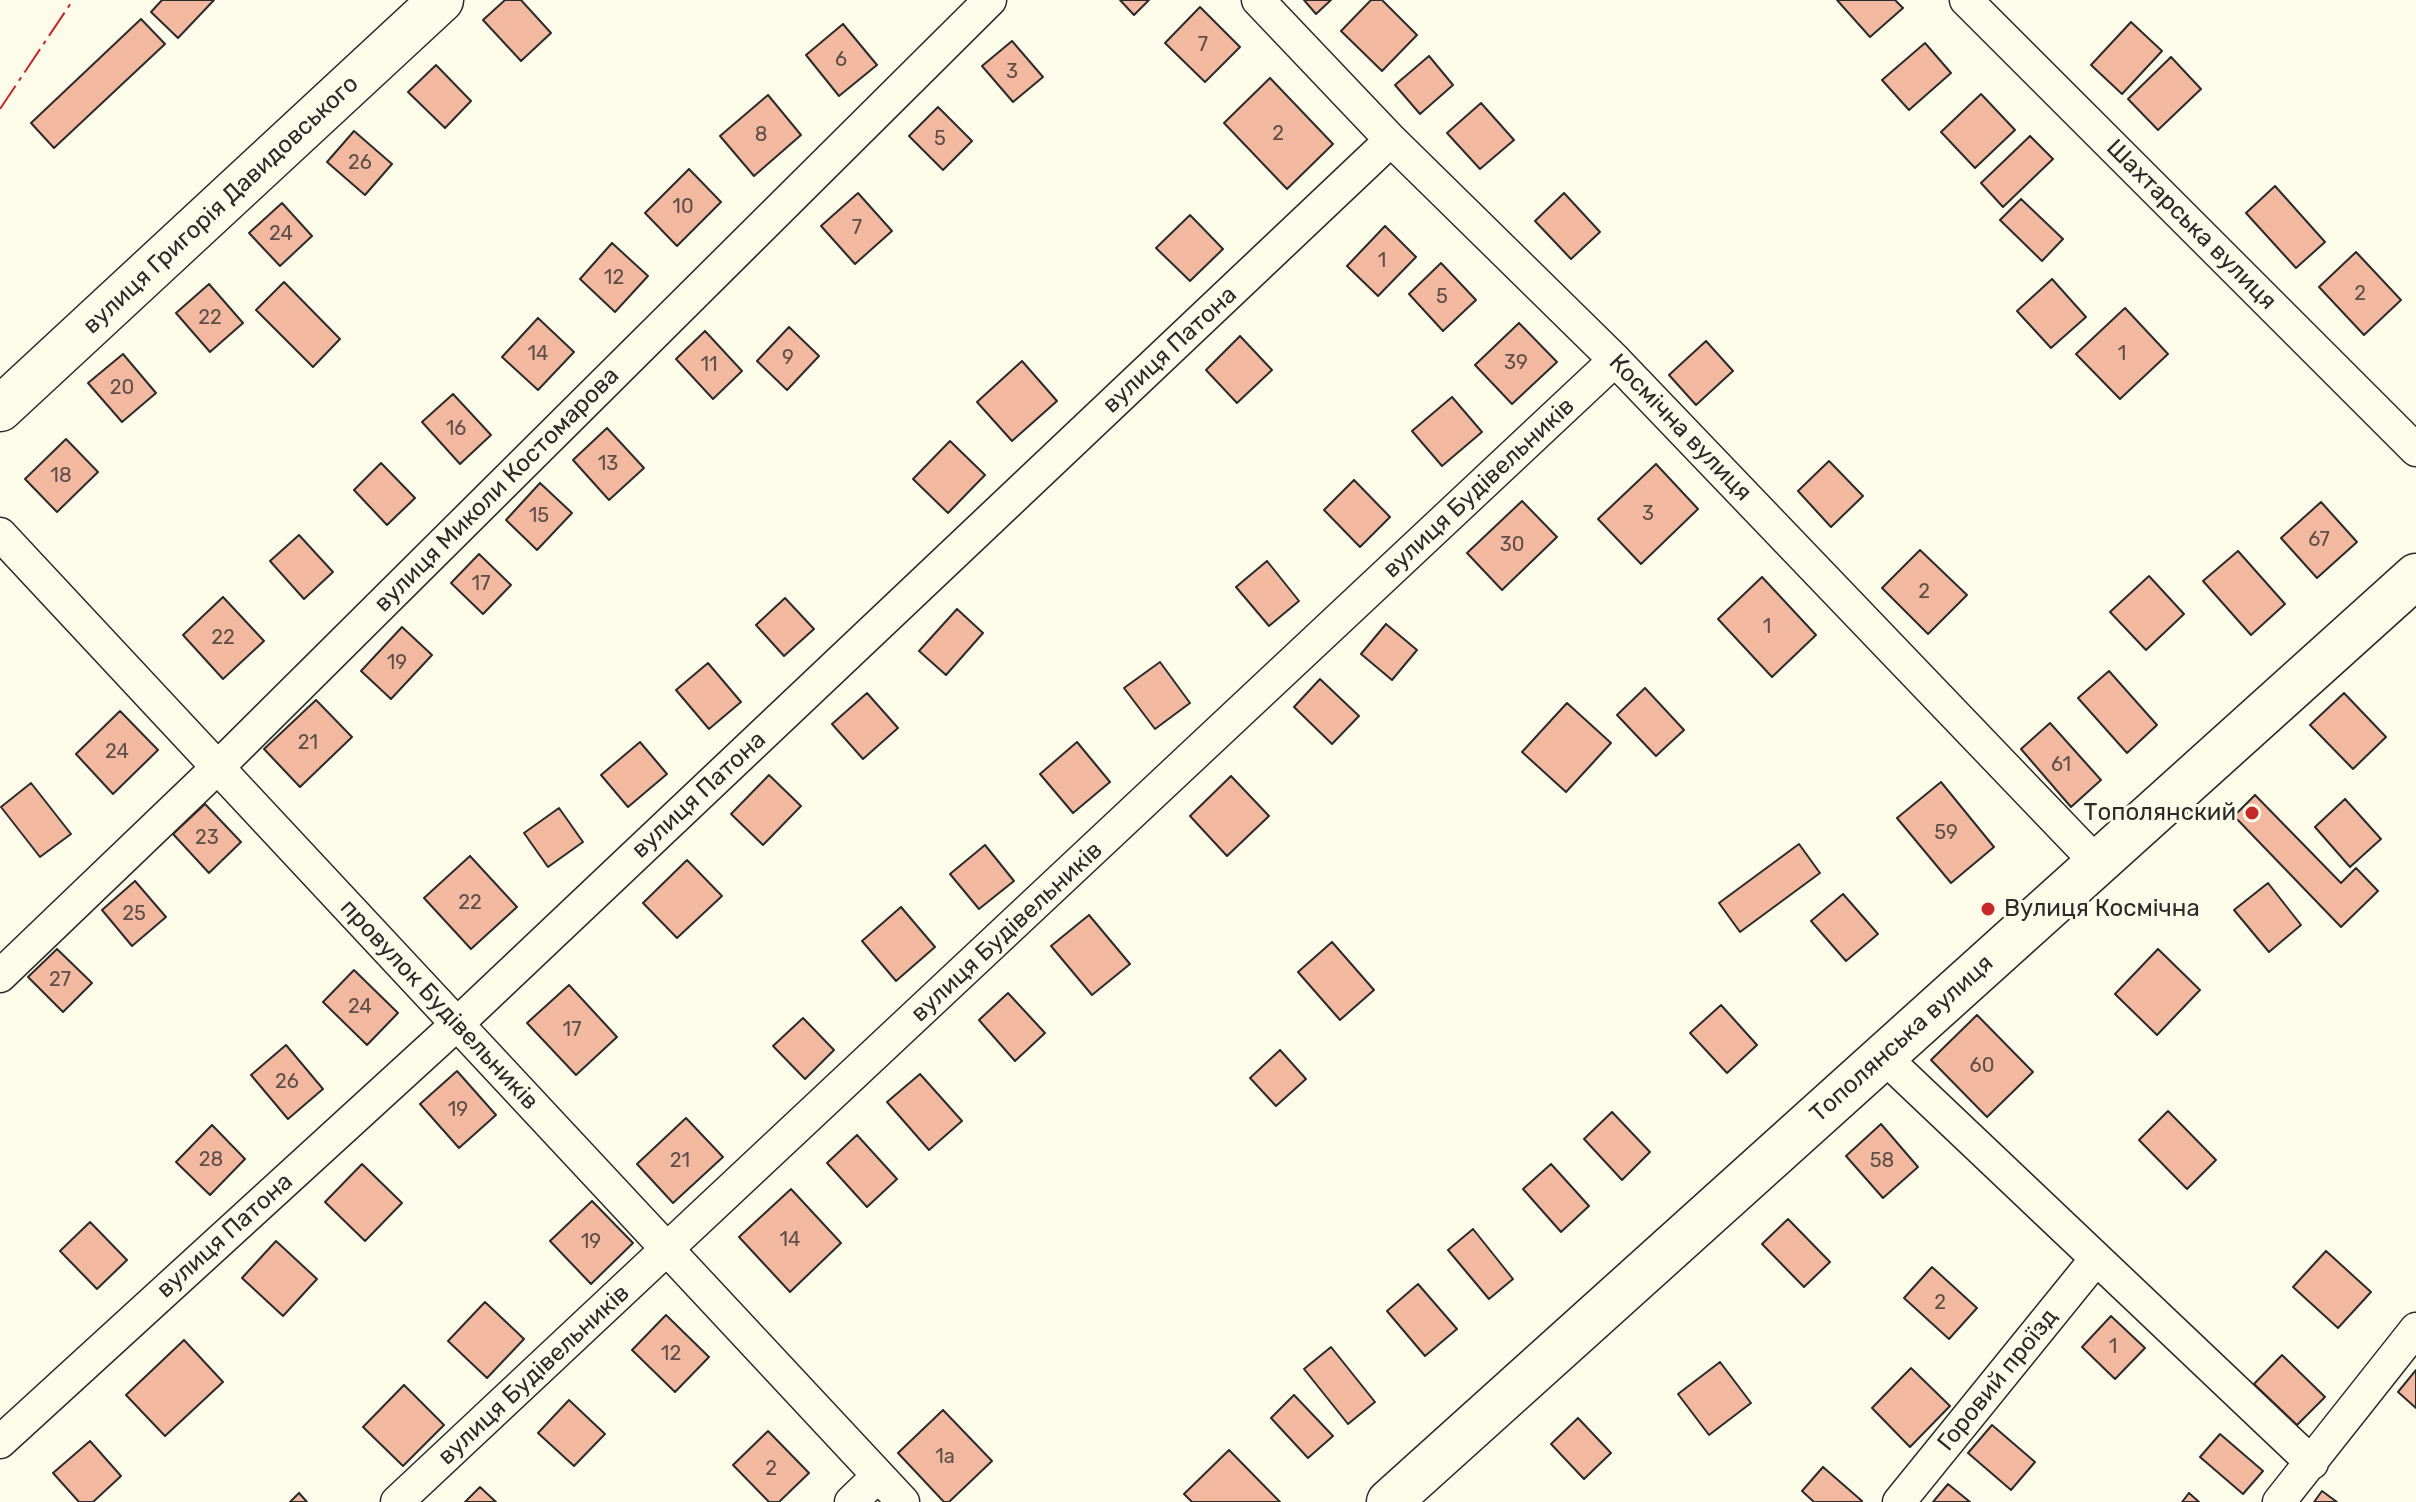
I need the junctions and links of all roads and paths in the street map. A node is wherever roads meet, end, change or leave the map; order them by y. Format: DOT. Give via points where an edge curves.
graph roads {
  1 [pos="441,0"];
  2 [pos="990,0"];
  3 [pos="1258,0"];
  4 [pos="1966,0"];
  5 [pos="1391,140"];
  6 [pos="1615,360"];
  7 [pos="0,409"];
  8 [pos="2416,450"];
  9 [pos="0,534"];
  10 [pos="2416,576"];
  11 [pos="218,767"];
  12 [pos="2097,863"];
  13 [pos="0,976"];
  14 [pos="457,1024"];
  15 [pos="1883,1056"];
  16 [pos="668,1250"];
  17 [pos="2096,1259"];
  18 [pos="2416,1329"];
  19 [pos="0,1442"];
  20 [pos="2312,1463"];
  21 [pos="878,1476"];
  22 [pos="397,1502"];
  23 [pos="851,1502"];
  24 [pos="903,1502"];
  25 [pos="1389,1502"];
  26 [pos="1899,1502"];
  27 [pos="2279,1502"];
  1 -- 7 [label="street, вулиця Григорія Давидовського"];
  2 -- 11 [label="street, вулиця Миколи Костомарова"];
  3 -- 5 [label="street, Космічна вулиця"];
  4 -- 8 [label="street, Шахтарська вулиця"];
  5 -- 6 [label="street, Космічна вулиця"];
  5 -- 14 [label="street, вулиця Патона"];
  6 -- 12 [label="street, Космічна вулиця"];
  6 -- 16 [label="street, вулиця Будівельників"];
  9 -- 11 [label="street, провулок Будівельників"];
  10 -- 12 [label="street, Тополянська вулиця"];
  11 -- 13 [label="street, вулиця Миколи Костомарова"];
  11 -- 14 [label="street, провулок Будівельників"];
  12 -- 15 [label="street, Тополянська вулиця"];
  14 -- 16 [label="street, провулок Будівельників"];
  14 -- 19 [label="street, вулиця Патона"];
  15 -- 17 [label="street"];
  15 -- 25 [label="street, Тополянська вулиця"];
  16 -- 21 [label="street, провулок Будівельників"];
  16 -- 22 [label="street, вулиця Будівельників"];
  17 -- 20 [label="street"];
  17 -- 26 [label="street, Горовий проїзд"];
  18 -- 20 [label="street"];
  20 -- 27 [label="street"];
  21 -- 23 [label="street"];
  21 -- 24 [label="street, провулок Будівельників"];
}
